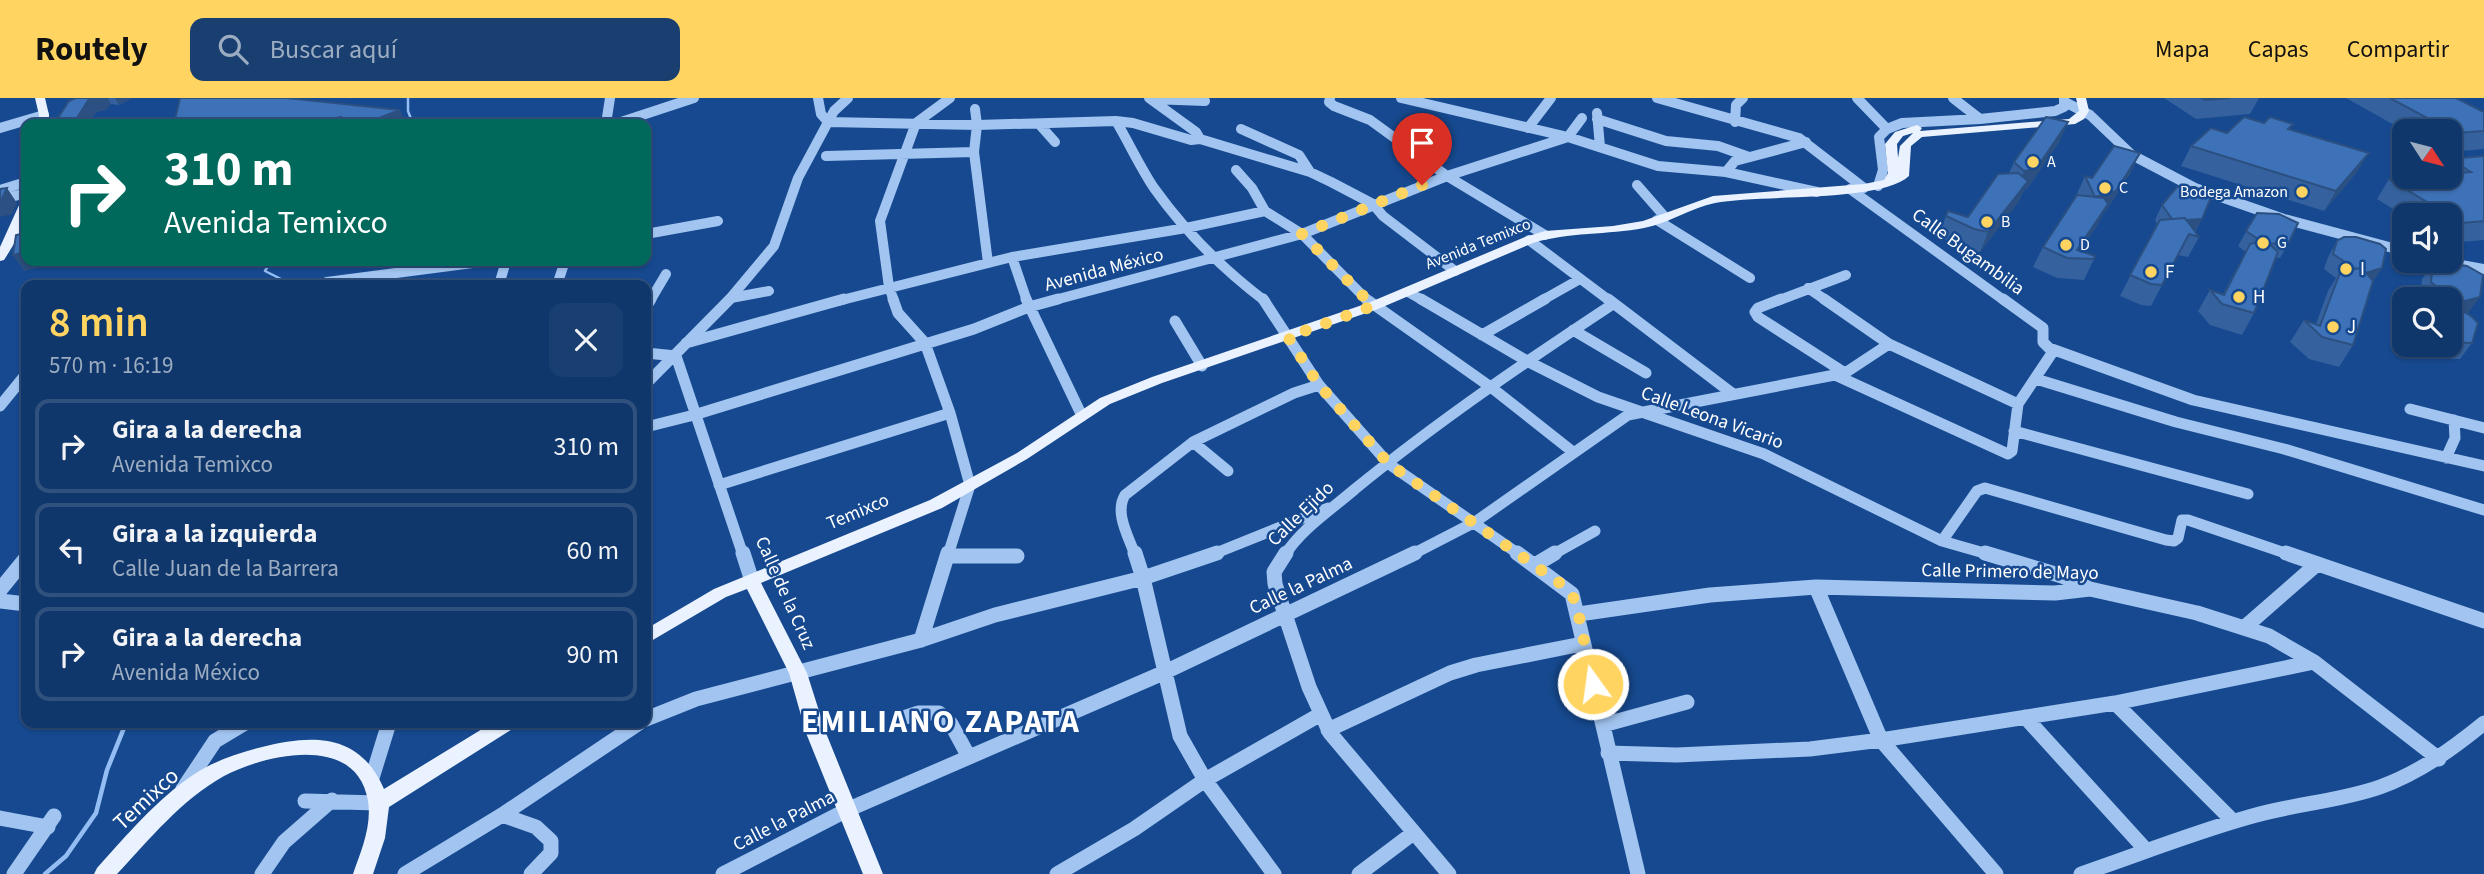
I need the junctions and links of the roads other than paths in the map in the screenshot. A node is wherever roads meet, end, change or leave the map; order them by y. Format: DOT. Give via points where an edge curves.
graph roads {
  1 [pos="40,98"];
  2 [pos="610,98"];
  3 [pos="694,98"];
  4 [pos="818,98"];
  5 [pos="848,98"];
  6 [pos="950,98"];
  7 [pos="1150,98"];
  8 [pos="1330,98"];
  9 [pos="1401,98"];
  10 [pos="1551,98"];
  11 [pos="1657,98"];
  12 [pos="1743,98"];
  13 [pos="1857,98"];
  14 [pos="1953,98"];
  15 [pos="1205,101"];
  16 [pos="2073,103"];
  17 [pos="975,108"];
  18 [pos="1582,118"];
  19 [pos="43,119"];
  20 [pos="607,119"];
  21 [pos="630,119"];
  22 [pos="1980,119"];
  23 [pos="1116,121"];
  24 [pos="828,122"];
  25 [pos="1735,122"];
  26 [pos="916,123"];
  27 [pos="21,124"];
  28 [pos="1039,124"];
  29 [pos="977,125"];
  30 [pos="0,128"];
  31 [pos="1528,128"];
  32 [pos="1241,129"];
  33 [pos="1887,129"];
  34 [pos="1568,136"];
  35 [pos="1200,139"];
  36 [pos="1055,142"];
  37 [pos="1806,142"];
  38 [pos="1600,147"];
  39 [pos="974,152"];
  40 [pos="902,155"];
  41 [pos="826,156"];
  42 [pos="1749,157"];
  43 [pos="1236,170"];
  44 [pos="1310,172"];
  45 [pos="1726,172"];
  46 [pos="1447,176"];
  47 [pos="21,184"];
  48 [pos="1637,185"];
  49 [pos="1870,186"];
  50 [pos="0,190"];
  51 [pos="1817,192"];
  52 [pos="21,194"];
  53 [pos="0,200"];
  54 [pos="1373,204"];
  55 [pos="1265,211"];
  56 [pos="21,216"];
  57 [pos="1661,219"];
  58 [pos="718,221"];
  59 [pos="1186,228"];
  60 [pos="651,233"];
  61 [pos="1302,234"];
  62 [pos="1545,235"];
  63 [pos="1529,240"];
  64 [pos="2392,248"];
  65 [pos="0,257"];
  66 [pos="1012,257"];
  67 [pos="1218,258"];
  68 [pos="988,263"];
  69 [pos="2462,265"];
  70 [pos="450,266"];
  71 [pos="2484,269"];
  72 [pos="1455,271"];
  73 [pos="666,274"];
  74 [pos="1846,275"];
  75 [pos="1750,278"];
  76 [pos="1580,279"];
  77 [pos="342,280"];
  78 [pos="888,287"];
  79 [pos="1808,289"];
  80 [pos="769,291"];
  81 [pos="1408,292"];
  82 [pos="731,298"];
  83 [pos="651,299"];
  84 [pos="1613,304"];
  85 [pos="1373,306"];
  86 [pos="1030,307"];
  87 [pos="1175,321"];
  88 [pos="1573,330"];
  89 [pos="1482,335"];
  90 [pos="1288,337"];
  91 [pos="925,343"];
  92 [pos="686,344"];
  93 [pos="1889,344"];
  94 [pos="2054,351"];
  95 [pos="651,354"];
  96 [pos="676,356"];
  97 [pos="1527,360"];
  98 [pos="1202,366"];
  99 [pos="1646,373"];
  100 [pos="1840,374"];
  101 [pos="651,379"];
  102 [pos="2036,379"];
  103 [pos="21,380"];
  104 [pos="1319,385"];
  105 [pos="1492,388"];
  106 [pos="1733,394"];
  107 [pos="2018,404"];
  108 [pos="0,406"];
  109 [pos="2410,409"];
  110 [pos="1639,411"];
  111 [pos="950,414"];
  112 [pos="694,415"];
  113 [pos="1082,416"];
  114 [pos="2454,420"];
  115 [pos="651,426"];
  116 [pos="2484,428"];
  117 [pos="2014,431"];
  118 [pos="1193,442"];
  119 [pos="1573,452"];
  120 [pos="2446,458"];
  121 [pos="1389,464"];
  122 [pos="2484,466"];
  123 [pos="1228,471"];
  124 [pos="719,485"];
  125 [pos="971,485"];
  126 [pos="2248,494"];
  127 [pos="1332,507"];
  128 [pos="2484,510"];
  129 [pos="1475,522"];
  130 [pos="1595,531"];
  131 [pos="1942,541"];
  132 [pos="947,556"];
  133 [pos="1017,556"];
  134 [pos="21,564"];
  135 [pos="2317,564"];
  136 [pos="1535,565"];
  137 [pos="1143,578"];
  138 [pos="752,581"];
  139 [pos="1816,587"];
  140 [pos="2090,589"];
  141 [pos="0,590"];
  142 [pos="0,601"];
  143 [pos="21,603"];
  144 [pos="1287,613"];
  145 [pos="1579,614"];
  146 [pos="2484,621"];
  147 [pos="2245,627"];
  148 [pos="651,634"];
  149 [pos="921,639"];
  150 [pos="1582,643"];
  151 [pos="2314,662"];
  152 [pos="798,673"];
  153 [pos="1163,673"];
  154 [pos="1687,702"];
  155 [pos="2115,702"];
  156 [pos="1321,714"];
  157 [pos="651,715"];
  158 [pos="2025,717"];
  159 [pos="903,718"];
  160 [pos="2484,723"];
  161 [pos="1603,725"];
  162 [pos="231,728"];
  163 [pos="389,728"];
  164 [pos="499,728"];
  165 [pos="629,728"];
  166 [pos="1328,730"];
  167 [pos="1881,740"];
  168 [pos="1608,753"];
  169 [pos="969,757"];
  170 [pos="2439,759"];
  171 [pos="372,778"];
  172 [pos="1205,780"];
  173 [pos="179,796"];
  174 [pos="332,800"];
  175 [pos="305,801"];
  176 [pos="378,803"];
  177 [pos="847,810"];
  178 [pos="502,815"];
  179 [pos="0,818"];
  180 [pos="2233,821"];
  181 [pos="51,822"];
  182 [pos="1412,834"];
  183 [pos="2146,850"];
  184 [pos="14,874"];
  185 [pos="104,874"];
  186 [pos="262,874"];
  187 [pos="363,874"];
  188 [pos="405,874"];
  189 [pos="531,874"];
  190 [pos="723,874"];
  191 [pos="873,874"];
  192 [pos="1058,874"];
  193 [pos="1274,874"];
  194 [pos="1359,874"];
  195 [pos="1449,874"];
  196 [pos="1638,874"];
  197 [pos="1996,874"];
  198 [pos="2081,874"];
  1 -- 19 [label="main road"];
  2 -- 20 [label="street"];
  3 -- 21 [label="street"];
  4 -- 24 [label="street"];
  5 -- 24 [label="street"];
  6 -- 26 [label="street"];
  7 -- 15 [label="street"];
  7 -- 35 [label="street"];
  8 -- 46 [label="street" via="1334,106 1370,120"];
  9 -- 31 [label="street"];
  10 -- 31 [label="street"];
  11 -- 25 [label="street"];
  12 -- 25 [label="street"];
  13 -- 33 [label="street"];
  14 -- 22 [label="street"];
  16 -- 22 [label="street" via="2055,111"];
  16 -- 49 [label="main road" via="2080,117 2071,122 1919,134 1904,146 1903,176"];
  16 -- 64 [label="street" via="2138,160 2196,189 2232,204"];
  17 -- 29 [label="street"];
  18 -- 34 [label="street"];
  22 -- 33 [label="street" via="1902,123"];
  23 -- 28 [label="street"];
  23 -- 35 [label="street"];
  23 -- 59 [label="street" via="1154,187"];
  24 -- 26 [label="street"];
  24 -- 82 [label="street" via="797,178 774,246"];
  25 -- 37 [label="street"];
  26 -- 29 [label="street"];
  26 -- 40 [label="street"];
  27 -- 30 [label="street"];
  28 -- 29 [label="street"];
  28 -- 36 [label="street"];
  29 -- 39 [label="street"];
  31 -- 34 [label="street"];
  32 -- 44 [label="street" via="1299,155"];
  33 -- 49 [label="street" via="1879,137 1883,170"];
  34 -- 38 [label="street"];
  34 -- 46 [label="street, Avenida México"];
  35 -- 44 [label="street"];
  37 -- 42 [label="street"];
  37 -- 49 [label="street"];
  38 -- 42 [label="street" via="1597,116 1666,141 1718,146"];
  38 -- 45 [label="street" via="1658,166"];
  39 -- 40 [label="street"];
  39 -- 68 [label="street"];
  40 -- 41 [label="street"];
  40 -- 78 [label="street" via="880,221"];
  42 -- 45 [label="street" via="1735,161"];
  43 -- 55 [label="street"];
  44 -- 54 [label="street"];
  45 -- 51 [label="street"];
  46 -- 54 [label="street, Avenida México"];
  46 -- 62 [label="street"];
  47 -- 50 [label="street"];
  48 -- 57 [label="street"];
  49 -- 51 [label="main road, Avenida Temixco"];
  49 -- 94 [label="street, Calle Bugambilia" via="2043,328 2043,342"];
  51 -- 57 [label="main road, Avenida Temixco" via="1713,200"];
  52 -- 53 [label="street"];
  54 -- 61 [label="street, Avenida México"];
  54 -- 72 [label="street"];
  55 -- 59 [label="street"];
  55 -- 61 [label="street"];
  56 -- 65 [label="main road"];
  57 -- 62 [label="main road, Avenida Temixco" via="1613,230"];
  57 -- 75 [label="street"];
  58 -- 60 [label="street"];
  59 -- 66 [label="street"];
  59 -- 67 [label="street"];
  61 -- 67 [label="street, Avenida México"];
  61 -- 85 [label="street"];
  62 -- 63 [label="main road, Avenida Temixco"];
  63 -- 72 [label="main road, Avenida Temixco"];
  63 -- 76 [label="street"];
  66 -- 68 [label="street"];
  66 -- 86 [label="street"];
  67 -- 86 [label="street, Avenida México"];
  67 -- 90 [label="street" via="1268,303"];
  68 -- 78 [label="street"];
  69 -- 71 [label="street"];
  70 -- 77 [label="street"];
  72 -- 81 [label="main road, Avenida Temixco"];
  73 -- 83 [label="street"];
  74 -- 79 [label="street"];
  76 -- 84 [label="street"];
  76 -- 89 [label="street"];
  78 -- 91 [label="street" via="898,313"];
  78 -- 92 [label="street"];
  79 -- 93 [label="street"];
  79 -- 100 [label="street" via="1755,312"];
  80 -- 82 [label="street"];
  81 -- 85 [label="main road, Avenida Temixco"];
  81 -- 89 [label="street, Calle Leona Vicario"];
  82 -- 92 [label="street"];
  84 -- 88 [label="street, Calle Ejido"];
  84 -- 106 [label="street"];
  85 -- 90 [label="main road, Avenida Temixco"];
  85 -- 105 [label="street"];
  86 -- 91 [label="street, Avenida México"];
  86 -- 113 [label="street"];
  87 -- 98 [label="street"];
  88 -- 97 [label="street, Calle Ejido"];
  88 -- 99 [label="street"];
  89 -- 97 [label="street, Calle Leona Vicario"];
  90 -- 98 [label="main road, Avenida Temixco"];
  90 -- 104 [label="street"];
  91 -- 111 [label="street"];
  91 -- 112 [label="street, Avenida México"];
  92 -- 96 [label="street"];
  93 -- 100 [label="street, Calle la Palma"];
  93 -- 107 [label="street"];
  94 -- 102 [label="street"];
  94 -- 120 [label="street" via="2193,400"];
  95 -- 96 [label="street"];
  96 -- 101 [label="street"];
  96 -- 112 [label="street, Calle de la Cruz"];
  97 -- 105 [label="street, Calle Ejido"];
  97 -- 110 [label="street, Calle Leona Vicario" via="1598,397"];
  98 -- 113 [label="main road, Avenida Temixco" via="1128,391"];
  100 -- 106 [label="street, Calle la Palma"];
  100 -- 117 [label="street" via="2008,454"];
  102 -- 107 [label="street"];
  102 -- 128 [label="street"];
  103 -- 108 [label="street"];
  104 -- 118 [label="street"];
  104 -- 121 [label="street"];
  105 -- 119 [label="street"];
  105 -- 121 [label="street, Calle Ejido"];
  106 -- 110 [label="street, Calle la Palma"];
  107 -- 117 [label="street"];
  109 -- 114 [label="street"];
  110 -- 119 [label="street, Calle la Palma"];
  110 -- 131 [label="street, Calle Leona Vicario" via="1764,454"];
  111 -- 124 [label="street"];
  111 -- 125 [label="street"];
  112 -- 115 [label="street, Avenida México"];
  112 -- 124 [label="street, Calle de la Cruz"];
  113 -- 125 [label="main road, Temixco"];
  114 -- 116 [label="street"];
  114 -- 120 [label="street" via="2455,438"];
  117 -- 126 [label="street"];
  118 -- 123 [label="street"];
  118 -- 137 [label="street" via="1120,503"];
  119 -- 129 [label="street, Calle la Palma"];
  120 -- 122 [label="street"];
  121 -- 127 [label="street, Calle Ejido"];
  121 -- 129 [label="street"];
  124 -- 138 [label="street, Calle de la Cruz"];
  125 -- 132 [label="street"];
  125 -- 138 [label="main road, Temixco"];
  127 -- 137 [label="street" via="1233,548"];
  127 -- 144 [label="street, Calle Ejido" via="1282,557 1274,572"];
  129 -- 136 [label="street"];
  129 -- 144 [label="street, Calle la Palma"];
  130 -- 136 [label="street"];
  131 -- 135 [label="street" via="1977,491 1985,488 2166,540 2178,538 2184,519"];
  131 -- 140 [label="street, Calle Leona Vicario" via="2062,576"];
  132 -- 133 [label="street"];
  132 -- 149 [label="street"];
  134 -- 141 [label="street"];
  135 -- 146 [label="street"];
  135 -- 147 [label="street"];
  136 -- 145 [label="street" via="1567,588"];
  137 -- 149 [label="street" via="995,615"];
  137 -- 153 [label="street"];
  138 -- 148 [label="main road, Temixco" via="720,593"];
  138 -- 152 [label="main road, Calle de la Cruz"];
  139 -- 140 [label="street, Calle Primero de Mayo" via="2055,593"];
  139 -- 145 [label="street, Calle Primero de Mayo" via="1710,595"];
  139 -- 167 [label="street"];
  140 -- 147 [label="street, Calle Primero de Mayo"];
  142 -- 143 [label="street"];
  144 -- 153 [label="street, Calle la Palma"];
  144 -- 156 [label="street, Calle Ejido"];
  145 -- 150 [label="street"];
  147 -- 151 [label="street, Calle Primero de Mayo"];
  149 -- 152 [label="street"];
  150 -- 161 [label="street"];
  150 -- 166 [label="street" via="1450,673"];
  151 -- 155 [label="street"];
  151 -- 170 [label="street, Calle Primero de Mayo"];
  152 -- 157 [label="street"];
  152 -- 177 [label="main road, Calle de la Cruz"];
  153 -- 169 [label="street, Calle la Palma"];
  153 -- 172 [label="street" via="1180,736"];
  154 -- 161 [label="street"];
  155 -- 158 [label="street"];
  155 -- 180 [label="street"];
  156 -- 166 [label="street, Calle Ejido"];
  156 -- 172 [label="street"];
  158 -- 167 [label="street"];
  158 -- 183 [label="street"];
  159 -- 169 [label="street" via="936,710 947,717"];
  160 -- 170 [label="street"];
  161 -- 168 [label="street"];
  162 -- 173 [label="street" via="210,743"];
  163 -- 171 [label="street"];
  164 -- 176 [label="main road"];
  165 -- 178 [label="street"];
  166 -- 182 [label="street, Calle Ejido"];
  167 -- 168 [label="street" via="1810,749"];
  167 -- 197 [label="street"];
  168 -- 196 [label="street"];
  169 -- 177 [label="street, Calle la Palma"];
  170 -- 180 [label="street" via="2381,787"];
  171 -- 173 [label="main road, Temixco" via="357,762 325,746 292,749 219,769"];
  171 -- 176 [label="main road"];
  172 -- 192 [label="street"];
  172 -- 193 [label="street"];
  173 -- 185 [label="main road, Temixco"];
  174 -- 175 [label="street"];
  174 -- 176 [label="street"];
  174 -- 186 [label="street" via="292,830"];
  176 -- 187 [label="main road" via="377,830"];
  177 -- 190 [label="street, Calle la Palma"];
  177 -- 191 [label="main road, Calle de la Cruz"];
  178 -- 188 [label="street"];
  178 -- 189 [label="street" via="536,827 551,841 551,853"];
  179 -- 181 [label="street"];
  180 -- 183 [label="street"];
  181 -- 184 [label="street"];
  182 -- 194 [label="street"];
  182 -- 195 [label="street, Calle Ejido"];
  183 -- 198 [label="street"];
}
